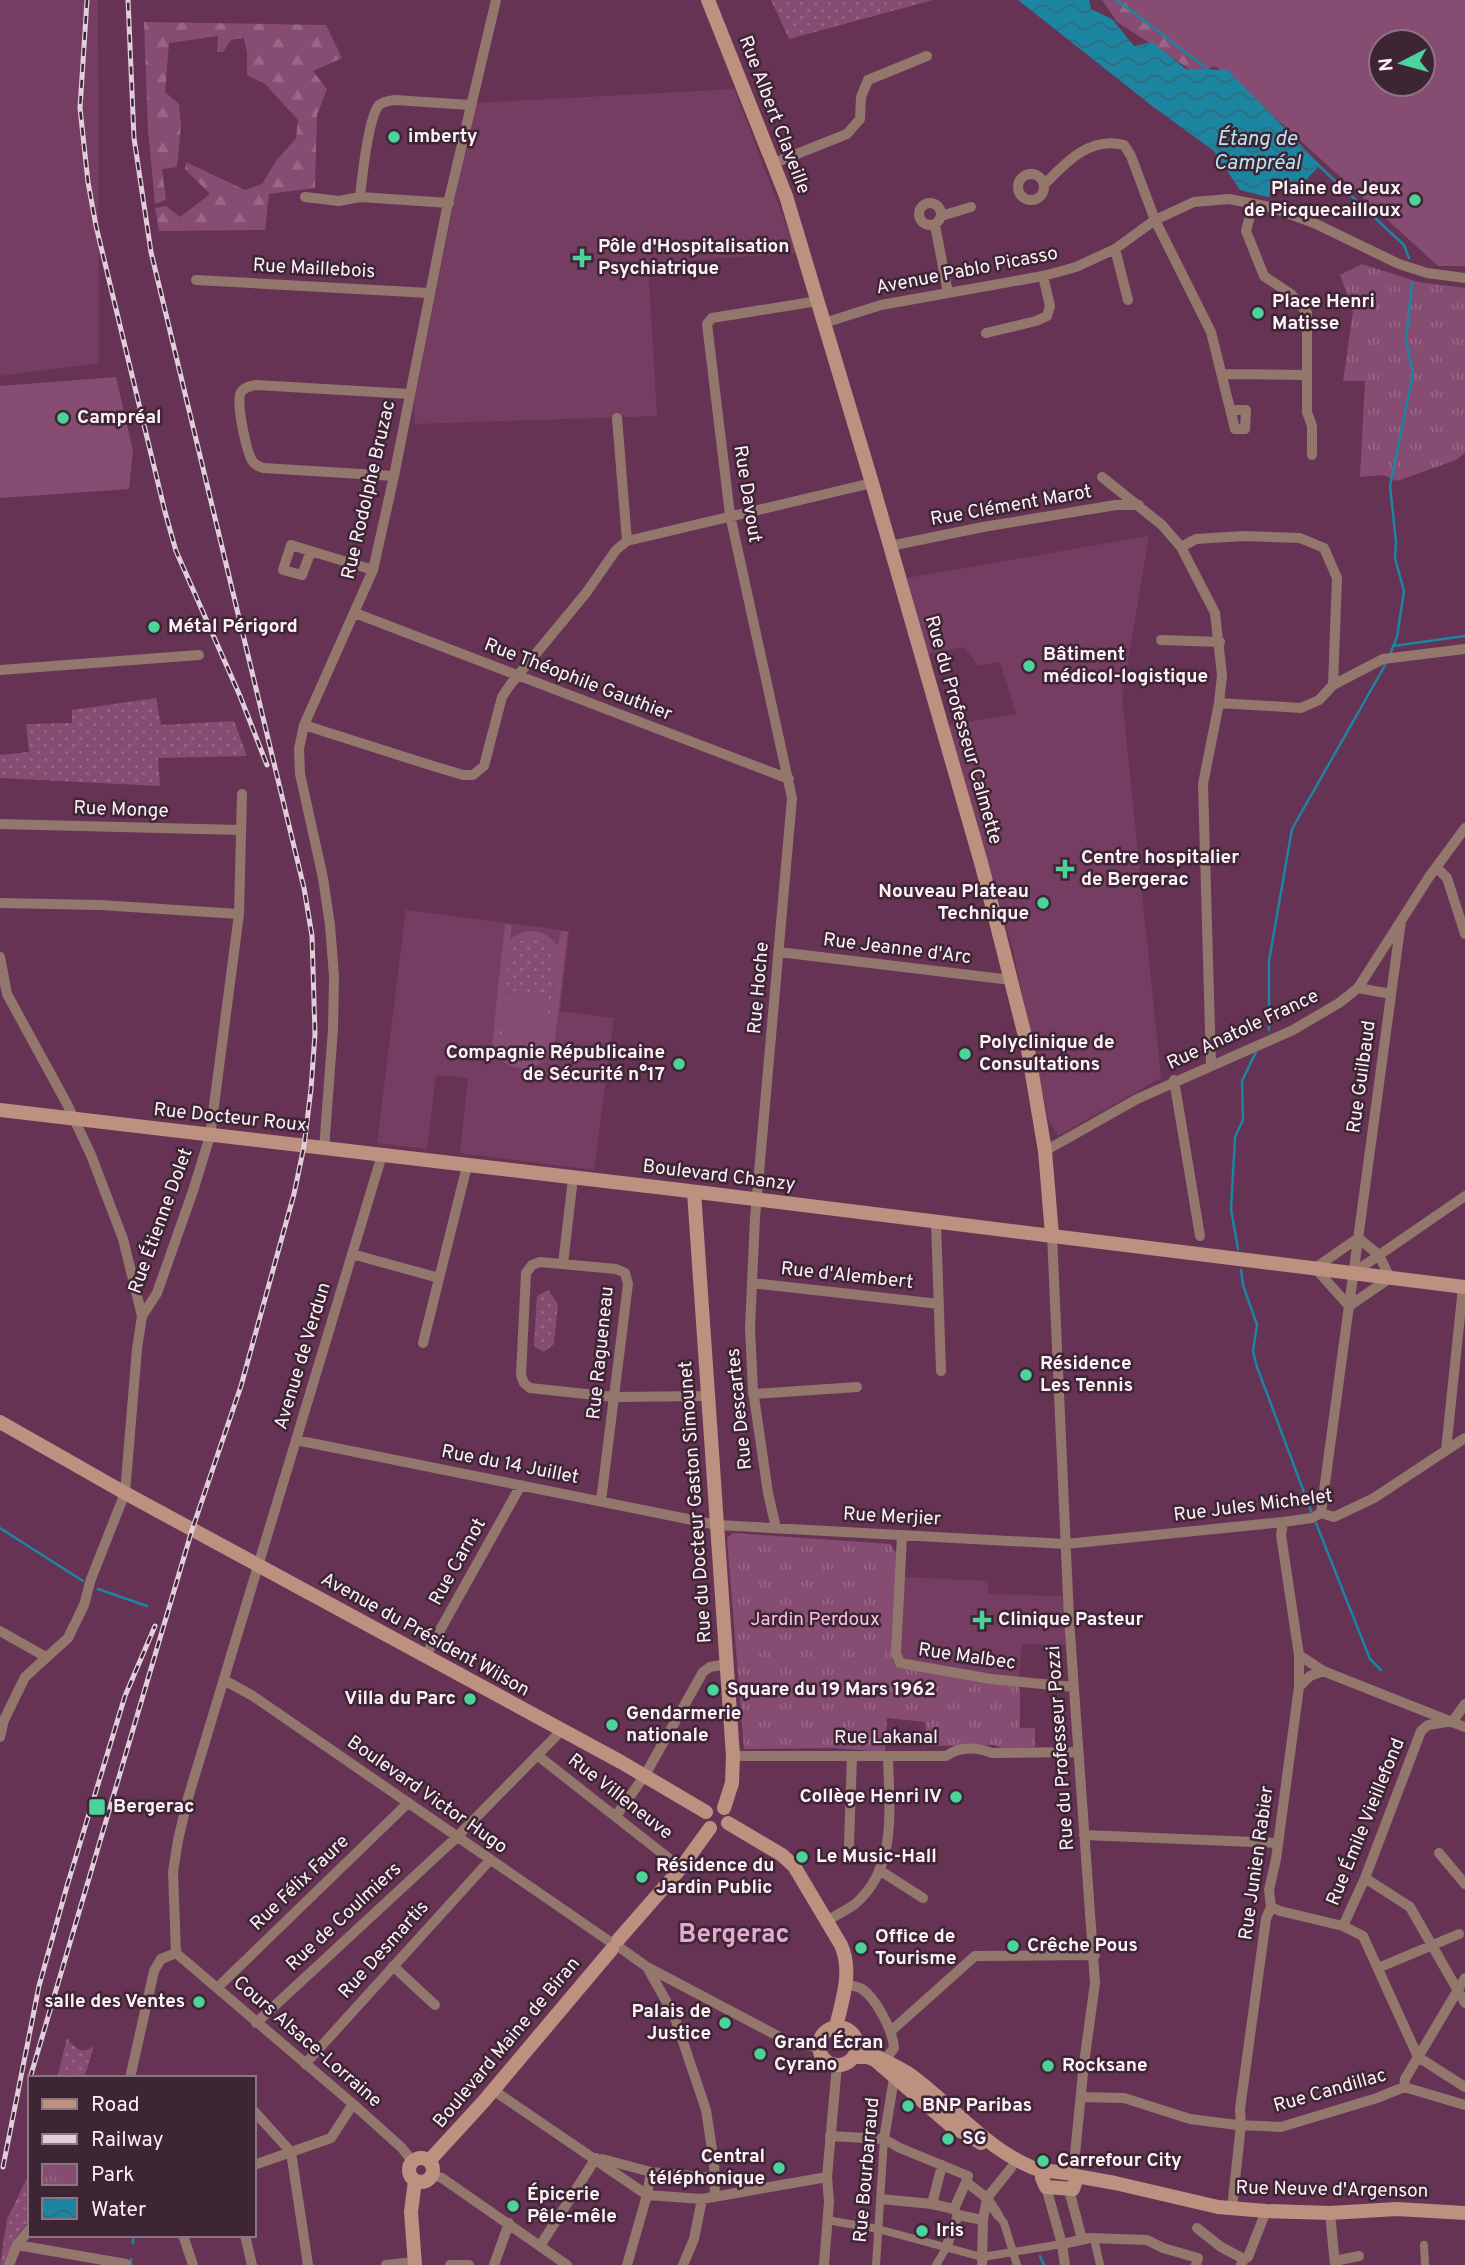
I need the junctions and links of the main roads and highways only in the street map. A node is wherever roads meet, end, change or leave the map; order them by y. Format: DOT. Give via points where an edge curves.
graph roads {
  1 [pos="708,0"];
  2 [pos="800,244"];
  3 [pos="0,1110"];
  4 [pos="382,1155"];
  5 [pos="694,1192"];
  6 [pos="1052,1235"];
  7 [pos="1464,1287"];
  8 [pos="0,1422"];
  9 [pos="706,1812"];
  10 [pos="726,1816"];
  11 [pos="710,1828"];
  12 [pos="842,2028"];
  13 [pos="856,2050"];
  14 [pos="431,2168"];
  15 [pos="1044,2179"];
  16 [pos="415,2181"];
  17 [pos="1465,2213"];
  18 [pos="415,2263"];
  1 -- 2 [label="main road, Rue Albert Claveille" via="774,163"];
  2 -- 6 [label="main road, Rue du Professeur Calmette" via="890,545 1011,980 1045,1151"];
  3 -- 4 [label="main road, Rue Docteur Roux"];
  4 -- 5 [label="main road, Boulevard Chanzy"];
  5 -- 6 [label="main road, Boulevard Chanzy"];
  5 -- 10 [label="main road, Rue du Docteur Gaston Simounet" via="733,1756"];
  6 -- 7 [label="main road, Boulevard Chanzy"];
  8 -- 9 [label="main road, Avenue du Président Wilson"];
  9 -- 10 [label="main road" via="715,1806"];
  9 -- 11 [label="main road"];
  10 -- 11 [label="main road" via="720,1830"];
  10 -- 12 [label="main road" via="794,1866 827,1921 846,1956"];
  11 -- 14 [label="main road, Boulevard Maine de Biran" via="437,2155"];
  12 -- 13 [label="main road" via="856,2038"];
  12 -- 13 [label="main road" via="822,2036 819,2047 826,2061 848,2063"];
  13 -- 15 [label="main road" via="909,2074 1015,2161"];
  13 -- 15 [label="main road" via="887,2068 950,2125 1011,2168"];
  14 -- 16 [label="main road" via="423,2182"];
  14 -- 16 [label="main road" via="419,2158 412,2161 409,2172"];
  15 -- 17 [label="main road, Rue Neuve d'Argenson" via="1126,2185 1218,2207 1266,2211 1397,2208"];
  16 -- 18 [label="main road" via="411,2212"];
}
